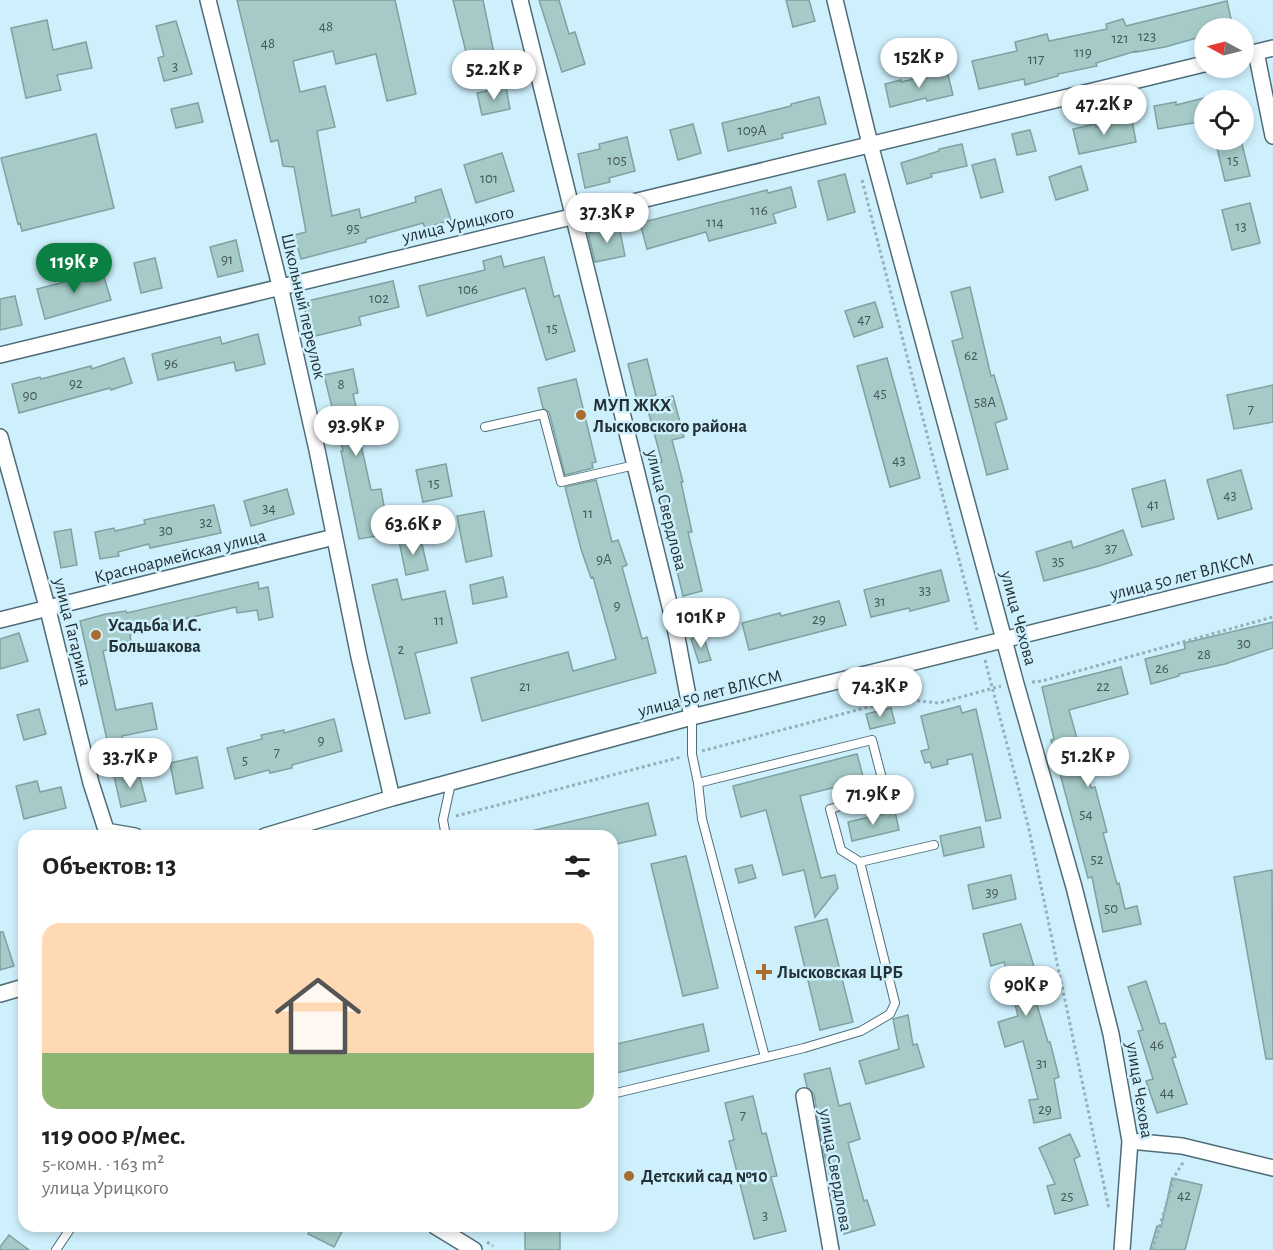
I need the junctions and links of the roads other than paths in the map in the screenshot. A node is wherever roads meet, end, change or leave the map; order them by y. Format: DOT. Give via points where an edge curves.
graph roads {
  1 [pos="208,0"];
  2 [pos="520,0"];
  3 [pos="835,0"];
  4 [pos="1273,48"];
  5 [pos="1254,52"];
  6 [pos="1194,66"];
  7 [pos="1254,67"];
  8 [pos="1273,136"];
  9 [pos="870,144"];
  10 [pos="574,216"];
  11 [pos="280,286"];
  12 [pos="0,355"];
  13 [pos="485,427"];
  14 [pos="0,437"];
  15 [pos="635,465"];
  16 [pos="334,537"];
  17 [pos="1273,573"];
  18 [pos="48,610"];
  19 [pos="0,621"];
  20 [pos="1005,640"];
  21 [pos="692,717"];
  22 [pos="451,783"];
  23 [pos="698,783"];
  24 [pos="392,798"];
  25 [pos="106,830"];
  26 [pos="285,830"];
  27 [pos="445,830"];
  28 [pos="934,845"];
  29 [pos="860,862"];
  30 [pos="18,989"];
  31 [pos="0,994"];
  32 [pos="765,1058"];
  33 [pos="618,1093"];
  34 [pos="804,1096"];
  35 [pos="1130,1141"];
  36 [pos="1273,1168"];
  37 [pos="68,1232"];
  38 [pos="445,1232"];
  39 [pos="56,1250"];
  40 [pos="474,1250"];
  41 [pos="831,1250"];
  42 [pos="1122,1250"];
  1 -- 11 [label="street, Школьный переулок"];
  2 -- 10 [label="street, улица Свердлова"];
  3 -- 9 [label="street, улица Чехова"];
  4 -- 5 [label="street"];
  6 -- 9 [label="street, улица Урицкого"];
  7 -- 8 [label="street"];
  9 -- 10 [label="street, улица Урицкого"];
  9 -- 20 [label="street, улица Чехова"];
  10 -- 11 [label="street, улица Урицкого"];
  10 -- 15 [label="street, улица Свердлова"];
  11 -- 12 [label="street, улица Урицкого"];
  11 -- 16 [label="street, Школьный переулок"];
  13 -- 15 [label="lane" via="543,414 561,482"];
  14 -- 18 [label="street, улица Гагарина"];
  15 -- 21 [label="street, улица Свердлова" via="675,627"];
  16 -- 18 [label="street, Красноармейская улица"];
  16 -- 24 [label="street, Школьный переулок"];
  17 -- 20 [label="street, улица 50 лет ВЛКСМ"];
  18 -- 19 [label="street, Красноармейская улица"];
  18 -- 25 [label="street, улица Гагарина"];
  20 -- 21 [label="street, улица 50 лет ВЛКСМ"];
  20 -- 35 [label="street, улица Чехова" via="1112,1034"];
  21 -- 22 [label="street, улица 50 лет ВЛКСМ"];
  21 -- 23 [label="lane" via="692,754"];
  22 -- 24 [label="street, улица 50 лет ВЛКСМ"];
  22 -- 27 [label="lane" via="443,820"];
  23 -- 29 [label="lane" via="872,740 886,794 830,810 842,850"];
  23 -- 32 [label="lane" via="702,819"];
  24 -- 26 [label="street, улица 50 лет ВЛКСМ"];
  28 -- 29 [label="lane"];
  29 -- 32 [label="lane" via="895,1003 890,1014 861,1031"];
  30 -- 31 [label="street"];
  32 -- 33 [label="lane"];
  34 -- 41 [label="street, улица Свердлова"];
  35 -- 36 [label="street" via="1182,1146"];
  35 -- 42 [label="street, улица Чехова"];
  37 -- 39 [label="lane"];
  38 -- 40 [label="street"];
}
